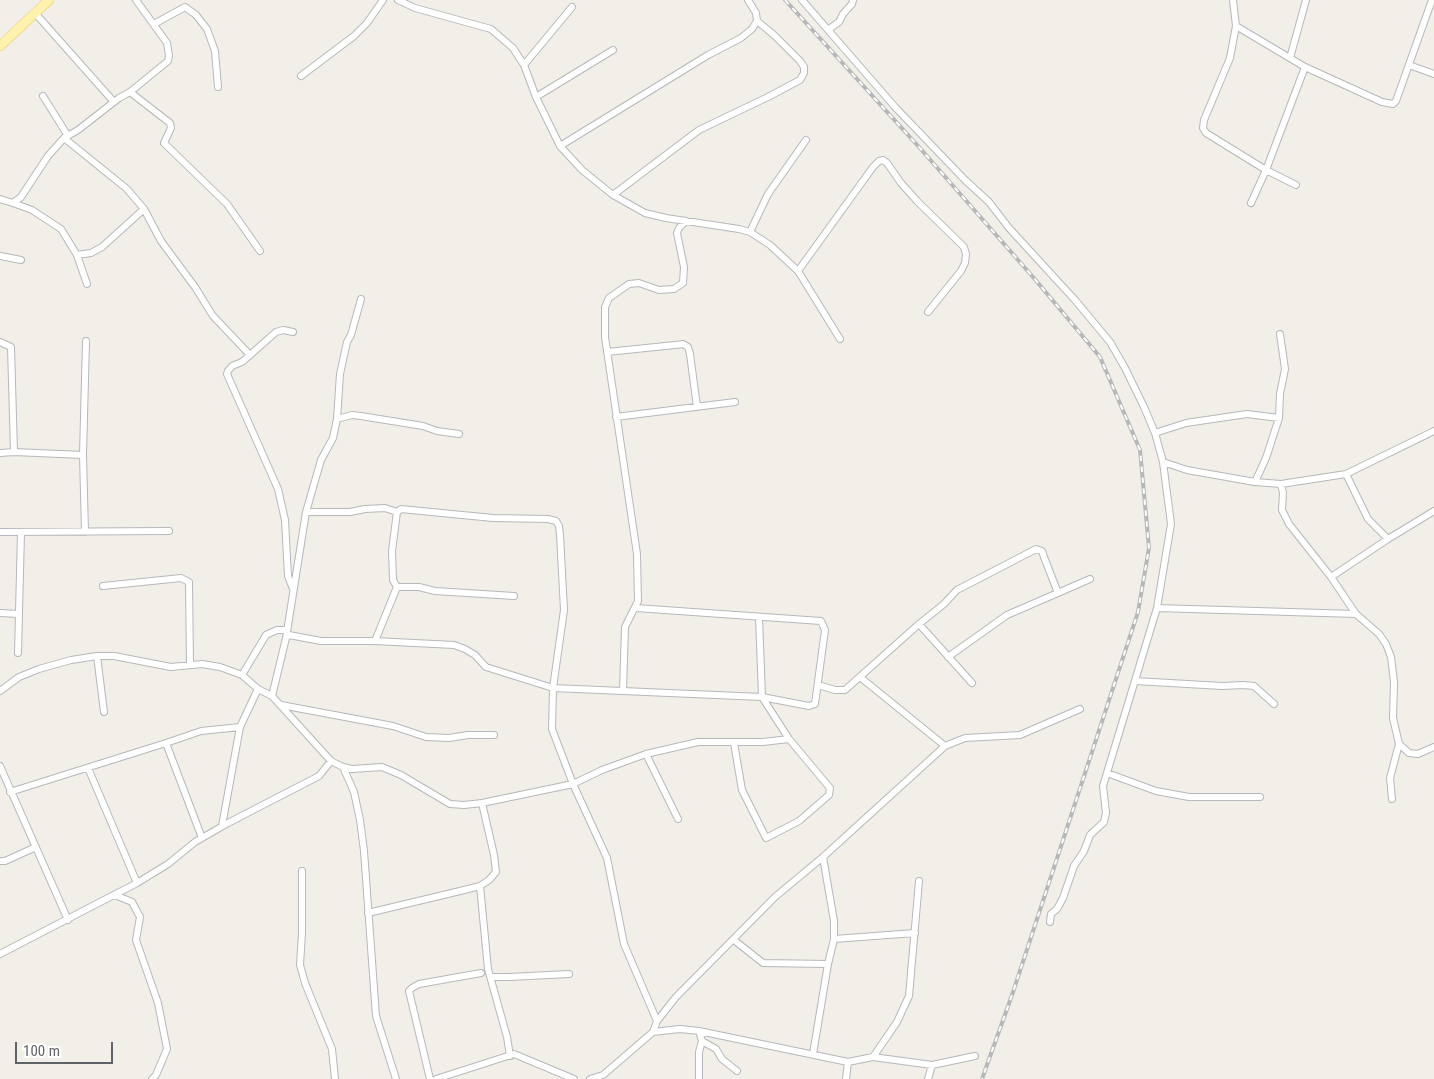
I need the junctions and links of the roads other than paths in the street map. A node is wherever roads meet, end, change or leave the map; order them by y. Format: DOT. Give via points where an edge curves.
graph roads {
  1 [pos="49,0"];
  2 [pos="136,0"];
  3 [pos="383,0"];
  4 [pos="398,0"];
  5 [pos="748,0"];
  6 [pos="802,0"];
  7 [pos="853,0"];
  8 [pos="1233,0"];
  9 [pos="1306,0"];
  10 [pos="1432,4"];
  11 [pos="572,7"];
  12 [pos="35,13"];
  13 [pos="757,21"];
  14 [pos="154,24"];
  15 [pos="1236,26"];
  16 [pos="828,29"];
  17 [pos="0,46"];
  18 [pos="614,50"];
  19 [pos="1290,58"];
  20 [pos="524,64"];
  21 [pos="1409,65"];
  22 [pos="1305,67"];
  23 [pos="1434,74"];
  24 [pos="301,76"];
  25 [pos="218,87"];
  26 [pos="130,92"];
  27 [pos="43,96"];
  28 [pos="536,97"];
  29 [pos="114,102"];
  30 [pos="66,137"];
  31 [pos="806,140"];
  32 [pos="560,146"];
  33 [pos="1266,170"];
  34 [pos="1296,185"];
  35 [pos="613,195"];
  36 [pos="0,199"];
  37 [pos="13,202"];
  38 [pos="1251,203"];
  39 [pos="144,209"];
  40 [pos="686,221"];
  41 [pos="750,232"];
  42 [pos="260,251"];
  43 [pos="77,254"];
  44 [pos="0,256"];
  45 [pos="20,260"];
  46 [pos="798,271"];
  47 [pos="87,284"];
  48 [pos="361,299"];
  49 [pos="928,312"];
  50 [pos="293,332"];
  51 [pos="1280,334"];
  52 [pos="840,339"];
  53 [pos="86,340"];
  54 [pos="0,342"];
  55 [pos="608,352"];
  56 [pos="250,355"];
  57 [pos="735,402"];
  58 [pos="697,407"];
  59 [pos="616,417"];
  60 [pos="1279,418"];
  61 [pos="337,419"];
  62 [pos="1434,430"];
  63 [pos="1154,433"];
  64 [pos="460,434"];
  65 [pos="14,452"];
  66 [pos="0,453"];
  67 [pos="83,455"];
  68 [pos="1162,462"];
  69 [pos="1346,474"];
  70 [pos="1255,482"];
  71 [pos="1281,484"];
  72 [pos="1434,511"];
  73 [pos="306,512"];
  74 [pos="397,512"];
  75 [pos="168,531"];
  76 [pos="0,532"];
  77 [pos="21,532"];
  78 [pos="85,532"];
  79 [pos="1388,539"];
  80 [pos="1331,577"];
  81 [pos="1090,579"];
  82 [pos="103,586"];
  83 [pos="397,587"];
  84 [pos="293,589"];
  85 [pos="1058,593"];
  86 [pos="514,596"];
  87 [pos="636,608"];
  88 [pos="1157,608"];
  89 [pos="0,613"];
  90 [pos="19,614"];
  91 [pos="1356,614"];
  92 [pos="759,617"];
  93 [pos="919,624"];
  94 [pos="287,630"];
  95 [pos="286,638"];
  96 [pos="375,641"];
  97 [pos="18,653"];
  98 [pos="97,656"];
  99 [pos="948,657"];
  100 [pos="190,665"];
  101 [pos="242,675"];
  102 [pos="860,677"];
  103 [pos="1135,681"];
  104 [pos="972,683"];
  105 [pos="818,685"];
  106 [pos="553,688"];
  107 [pos="258,689"];
  108 [pos="0,691"];
  109 [pos="623,692"];
  110 [pos="272,696"];
  111 [pos="762,697"];
  112 [pos="1274,704"];
  113 [pos="281,705"];
  114 [pos="1080,709"];
  115 [pos="104,712"];
  116 [pos="240,727"];
  117 [pos="494,735"];
  118 [pos="789,740"];
  119 [pos="166,743"];
  120 [pos="734,743"];
  121 [pos="1399,744"];
  122 [pos="945,746"];
  123 [pos="1434,747"];
  124 [pos="646,754"];
  125 [pos="330,761"];
  126 [pos="0,766"];
  127 [pos="343,767"];
  128 [pos="88,768"];
  129 [pos="1107,772"];
  130 [pos="573,784"];
  131 [pos="10,792"];
  132 [pos="1260,797"];
  133 [pos="1392,799"];
  134 [pos="482,803"];
  135 [pos="678,820"];
  136 [pos="222,826"];
  137 [pos="202,838"];
  138 [pos="36,847"];
  139 [pos="823,857"];
  140 [pos="0,861"];
  141 [pos="302,871"];
  142 [pos="920,882"];
  143 [pos="137,883"];
  144 [pos="480,886"];
  145 [pos="115,895"];
  146 [pos="368,913"];
  147 [pos="68,920"];
  148 [pos="1050,922"];
  149 [pos="914,933"];
  150 [pos="834,939"];
  151 [pos="734,940"];
  152 [pos="0,954"];
  153 [pos="828,964"];
  154 [pos="481,974"];
  155 [pos="569,974"];
  156 [pos="491,977"];
  157 [pos="657,1022"];
  158 [pos="699,1031"];
  159 [pos="653,1032"];
  160 [pos="702,1041"];
  161 [pos="812,1054"];
  162 [pos="510,1056"];
  163 [pos="975,1056"];
  164 [pos="873,1057"];
  165 [pos="848,1062"];
  166 [pos="932,1064"];
  167 [pos="737,1071"];
  168 [pos="604,1077"];
  169 [pos="152,1079"];
  170 [pos="335,1079"];
  171 [pos="396,1079"];
  172 [pos="430,1079"];
  173 [pos="436,1079"];
  174 [pos="574,1079"];
  175 [pos="590,1079"];
  176 [pos="699,1079"];
  177 [pos="846,1079"];
  178 [pos="928,1079"];
  1 -- 12 [label="main road"];
  2 -- 14 [label="street"];
  3 -- 24 [label="street" via="354,36"];
  4 -- 20 [label="street" via="491,30 514,48"];
  5 -- 13 [label="street"];
  6 -- 16 [label="street"];
  7 -- 16 [label="street" via="839,22"];
  8 -- 15 [label="street"];
  9 -- 19 [label="street"];
  10 -- 21 [label="street"];
  11 -- 20 [label="street"];
  12 -- 17 [label="main road"];
  12 -- 29 [label="street"];
  13 -- 32 [label="street" via="741,38 708,54"];
  13 -- 35 [label="street" via="804,67 800,80 699,130"];
  14 -- 25 [label="street" via="185,7 196,15 207,29 214,51"];
  14 -- 26 [label="street" via="167,43 168,62"];
  15 -- 19 [label="street"];
  15 -- 33 [label="street" via="1230,58 1203,128"];
  16 -- 63 [label="street" via="895,107 989,202 1110,342"];
  18 -- 28 [label="street"];
  19 -- 22 [label="street"];
  20 -- 28 [label="street"];
  21 -- 22 [label="street" via="1396,101 1389,105"];
  21 -- 23 [label="street"];
  22 -- 33 [label="street"];
  26 -- 29 [label="street"];
  26 -- 42 [label="street" via="170,123 164,143 227,204"];
  27 -- 30 [label="street"];
  28 -- 32 [label="street"];
  29 -- 30 [label="street"];
  30 -- 37 [label="street" via="48,156 21,197"];
  30 -- 39 [label="street" via="127,189"];
  31 -- 41 [label="street" via="768,194"];
  32 -- 35 [label="street" via="582,170"];
  33 -- 34 [label="street"];
  33 -- 38 [label="street"];
  35 -- 40 [label="street" via="645,213"];
  36 -- 37 [label="street"];
  37 -- 43 [label="street" via="32,210 60,229"];
  39 -- 43 [label="street" via="102,247 90,253"];
  39 -- 56 [label="street" via="161,241 213,316"];
  40 -- 41 [label="street"];
  40 -- 55 [label="street" via="677,233 684,267 683,283 674,289 658,290 639,283 629,284 610,298 605,307"];
  41 -- 46 [label="street" via="770,244"];
  43 -- 47 [label="street"];
  44 -- 45 [label="street"];
  46 -- 49 [label="street" via="872,167 883,160 917,201 964,247 965,263 961,271"];
  46 -- 52 [label="street"];
  48 -- 61 [label="street" via="340,374"];
  50 -- 56 [label="street" via="276,332"];
  51 -- 60 [label="street" via="1285,368"];
  53 -- 67 [label="street"];
  54 -- 65 [label="street" via="11,347"];
  55 -- 58 [label="street" via="675,344 688,347"];
  55 -- 59 [label="street"];
  56 -- 84 [label="street" via="232,366 227,374 278,489 285,520 288,576"];
  57 -- 58 [label="street"];
  58 -- 59 [label="street"];
  59 -- 87 [label="street" via="637,554"];
  60 -- 63 [label="street" via="1247,414 1186,423"];
  60 -- 70 [label="street"];
  61 -- 64 [label="street" via="361,416"];
  61 -- 73 [label="street"];
  62 -- 69 [label="street"];
  63 -- 68 [label="street"];
  65 -- 66 [label="street"];
  65 -- 67 [label="street"];
  67 -- 78 [label="street"];
  68 -- 70 [label="street" via="1187,470"];
  68 -- 88 [label="street" via="1171,524"];
  69 -- 71 [label="street"];
  69 -- 79 [label="street" via="1368,519"];
  70 -- 71 [label="street"];
  71 -- 80 [label="street" via="1283,514"];
  72 -- 79 [label="street"];
  73 -- 74 [label="street" via="379,508"];
  73 -- 84 [label="street"];
  74 -- 83 [label="street" via="392,551 393,580"];
  74 -- 106 [label="street" via="401,509 556,521 560,535 564,610"];
  75 -- 78 [label="street"];
  76 -- 77 [label="street"];
  77 -- 78 [label="street"];
  77 -- 90 [label="street"];
  79 -- 80 [label="street"];
  80 -- 91 [label="street"];
  81 -- 85 [label="street"];
  82 -- 100 [label="street" via="180,578 189,582"];
  83 -- 86 [label="street"];
  83 -- 96 [label="street"];
  84 -- 94 [label="street"];
  85 -- 93 [label="street" via="1042,551 1036,549 957,590"];
  85 -- 99 [label="street" via="1007,615"];
  87 -- 92 [label="street"];
  87 -- 109 [label="street" via="627,620 624,636"];
  88 -- 91 [label="street"];
  88 -- 103 [label="street"];
  89 -- 90 [label="street"];
  90 -- 97 [label="street"];
  91 -- 121 [label="street" via="1379,634 1391,657 1393,718"];
  92 -- 105 [label="street" via="821,621 825,630"];
  92 -- 111 [label="street"];
  93 -- 99 [label="street"];
  93 -- 102 [label="street"];
  94 -- 95 [label="street"];
  94 -- 101 [label="street" via="266,635"];
  95 -- 96 [label="street" via="289,635 321,641"];
  95 -- 110 [label="street"];
  96 -- 106 [label="street" via="454,645 475,655 486,667"];
  98 -- 100 [label="street" via="171,667"];
  98 -- 108 [label="street" via="39,669 19,677"];
  98 -- 115 [label="street"];
  99 -- 104 [label="street"];
  100 -- 101 [label="street" via="220,667"];
  101 -- 107 [label="street"];
  102 -- 105 [label="street" via="844,690"];
  102 -- 122 [label="street"];
  103 -- 112 [label="street" via="1254,686"];
  103 -- 129 [label="street"];
  105 -- 111 [label="street" via="814,704 809,706"];
  106 -- 109 [label="street"];
  106 -- 130 [label="street" via="552,729"];
  107 -- 110 [label="street"];
  107 -- 116 [label="street"];
  109 -- 111 [label="street"];
  110 -- 113 [label="street"];
  111 -- 118 [label="street"];
  113 -- 117 [label="street" via="393,726 426,737"];
  113 -- 125 [label="street"];
  114 -- 122 [label="street" via="1020,734 965,738"];
  116 -- 119 [label="street" via="201,731"];
  116 -- 136 [label="street"];
  118 -- 120 [label="street"];
  118 -- 120 [label="street" via="826,782 830,788 829,795 798,821 766,838 742,790"];
  119 -- 128 [label="street"];
  119 -- 137 [label="street"];
  120 -- 124 [label="street" via="698,742"];
  121 -- 123 [label="street" via="1409,753 1418,754"];
  121 -- 133 [label="street" via="1390,778"];
  122 -- 139 [label="street"];
  124 -- 130 [label="street"];
  124 -- 135 [label="street"];
  125 -- 127 [label="street"];
  125 -- 136 [label="street" via="320,776"];
  126 -- 131 [label="street"];
  127 -- 134 [label="street" via="382,767 401,774 450,804"];
  127 -- 146 [label="street" via="354,792 360,820"];
  128 -- 131 [label="street"];
  128 -- 143 [label="street"];
  129 -- 132 [label="street" via="1156,791 1189,797"];
  129 -- 148 [label="street" via="1104,822 1090,835"];
  130 -- 134 [label="street"];
  130 -- 157 [label="street" via="607,858 624,944"];
  131 -- 138 [label="street"];
  134 -- 144 [label="street" via="496,872"];
  136 -- 137 [label="street"];
  137 -- 143 [label="street"];
  138 -- 140 [label="street"];
  138 -- 147 [label="street"];
  139 -- 150 [label="street"];
  139 -- 151 [label="street" via="775,897"];
  141 -- 170 [label="street" via="300,965 332,1049"];
  142 -- 149 [label="street"];
  143 -- 145 [label="street"];
  144 -- 146 [label="street"];
  144 -- 156 [label="street"];
  145 -- 147 [label="street"];
  145 -- 169 [label="street" via="132,902 140,917 136,940 158,1003 167,1049"];
  146 -- 171 [label="street" via="376,1016"];
  147 -- 152 [label="street"];
  149 -- 150 [label="street"];
  149 -- 164 [label="street" via="909,996 897,1022"];
  150 -- 153 [label="street"];
  151 -- 153 [label="street" via="763,963"];
  151 -- 157 [label="street" via="676,997"];
  153 -- 161 [label="street"];
  154 -- 172 [label="street" via="419,984 409,992"];
  155 -- 156 [label="street"];
  156 -- 162 [label="street"];
  157 -- 159 [label="street"];
  158 -- 159 [label="street"];
  158 -- 160 [label="street"];
  158 -- 161 [label="street"];
  159 -- 168 [label="street"];
  160 -- 167 [label="street" via="716,1049 722,1059"];
  160 -- 176 [label="street"];
  161 -- 165 [label="street"];
  162 -- 173 [label="street"];
  162 -- 174 [label="street" via="514,1054"];
  163 -- 166 [label="street"];
  164 -- 165 [label="street"];
  164 -- 166 [label="street"];
  165 -- 177 [label="street"];
  166 -- 178 [label="street"];
  168 -- 175 [label="street"];
}
